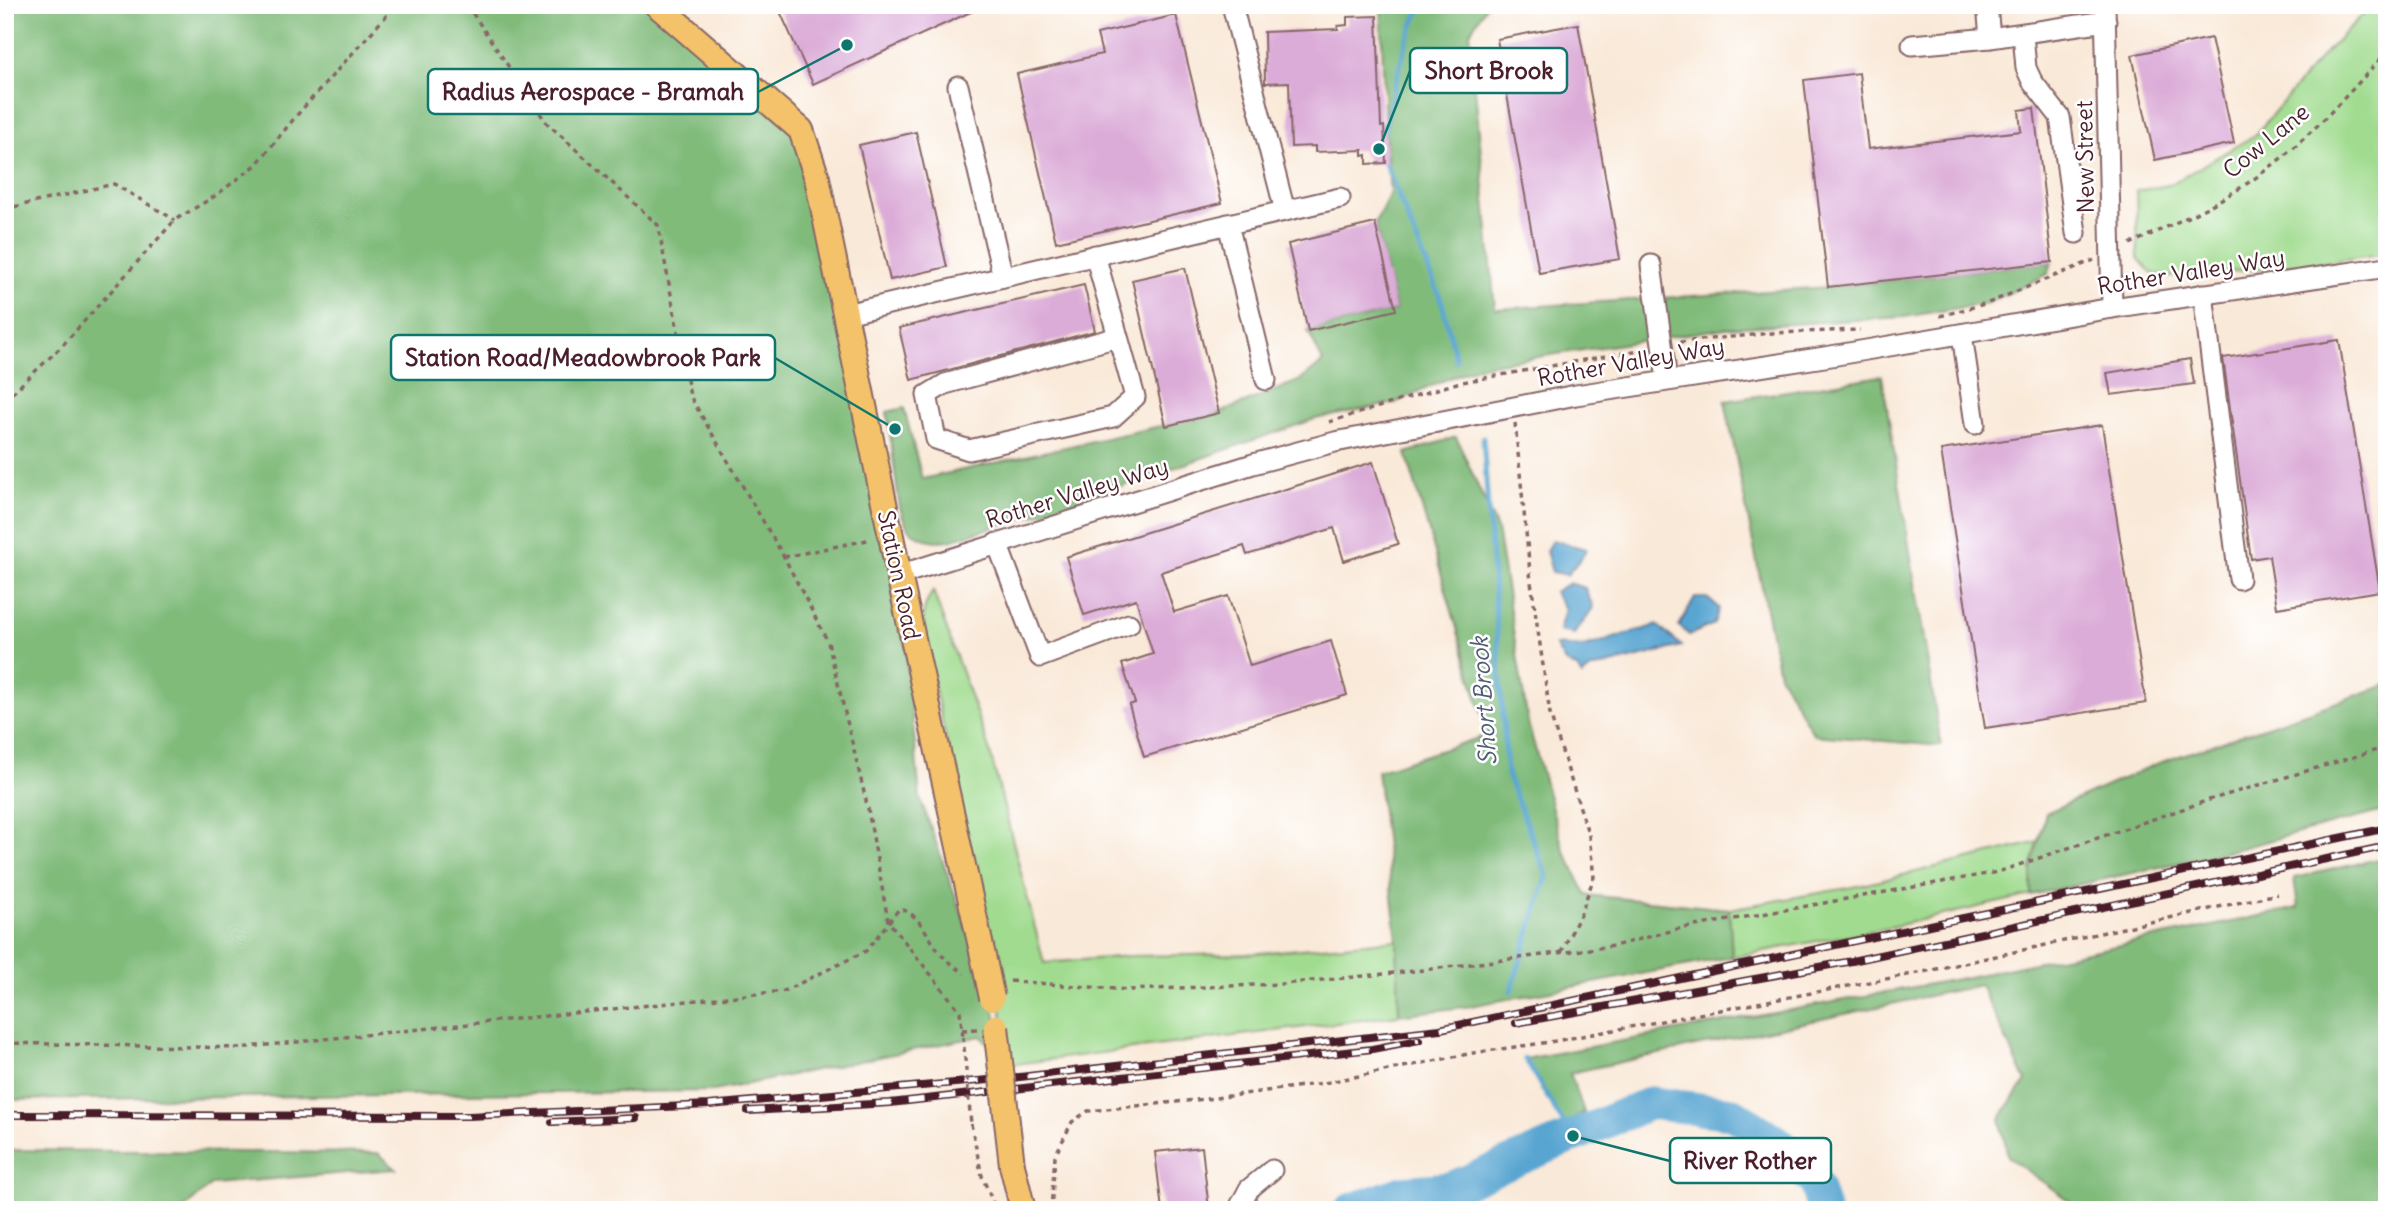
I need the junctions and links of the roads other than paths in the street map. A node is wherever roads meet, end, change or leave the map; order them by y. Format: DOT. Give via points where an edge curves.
graph roads {
  1 [pos="657,5"];
  2 [pos="1232,5"];
  3 [pos="1987,5"];
  4 [pos="2105,13"];
  5 [pos="2023,34"];
  6 [pos="1990,38"];
  7 [pos="1912,45"];
  8 [pos="958,86"];
  9 [pos="1340,198"];
  10 [pos="1285,211"];
  11 [pos="1228,225"];
  12 [pos="2076,233"];
  13 [pos="1096,256"];
  14 [pos="1651,264"];
  15 [pos="2387,267"];
  16 [pos="1003,277"];
  17 [pos="2203,295"];
  18 [pos="2112,308"];
  19 [pos="846,314"];
  20 [pos="1962,334"];
  21 [pos="1118,337"];
  22 [pos="1266,380"];
  23 [pos="1667,380"];
  24 [pos="1975,424"];
  25 [pos="998,543"];
  26 [pos="899,575"];
  27 [pos="2239,579"];
  28 [pos="1129,624"];
  29 [pos="1272,1170"];
  30 [pos="1023,1210"];
  31 [pos="1238,1210"];
  1 -- 19 [label="main road, Station Road" via="801,130 817,178"];
  2 -- 10 [label="street"];
  3 -- 6 [label="street"];
  4 -- 5 [label="street"];
  4 -- 18 [label="street, New Street"];
  5 -- 6 [label="street"];
  5 -- 12 [label="street" via="2026,68 2060,117"];
  6 -- 7 [label="street"];
  8 -- 16 [label="street"];
  9 -- 10 [label="street"];
  10 -- 11 [label="street"];
  11 -- 13 [label="street"];
  11 -- 22 [label="street"];
  13 -- 16 [label="street"];
  13 -- 21 [label="street"];
  14 -- 23 [label="street"];
  15 -- 17 [label="street, Rother Valley Way"];
  16 -- 19 [label="street"];
  17 -- 18 [label="street, Rother Valley Way"];
  17 -- 27 [label="street"];
  18 -- 20 [label="street, Rother Valley Way"];
  19 -- 26 [label="main road, Station Road"];
  20 -- 23 [label="street, Rother Valley Way"];
  20 -- 24 [label="street"];
  21 -- 21 [label="street" via="1135,397 1113,417 969,450 936,439 927,395 945,384"];
  23 -- 25 [label="street, Rother Valley Way" via="1295,452"];
  25 -- 26 [label="street, Rother Valley Way"];
  25 -- 28 [label="street" via="1040,657"];
  26 -- 30 [label="main road, Station Road, bridge" via="980,971 1000,990 996,1027 1012,1165"];
  29 -- 31 [label="street" via="1249,1189"];
}
